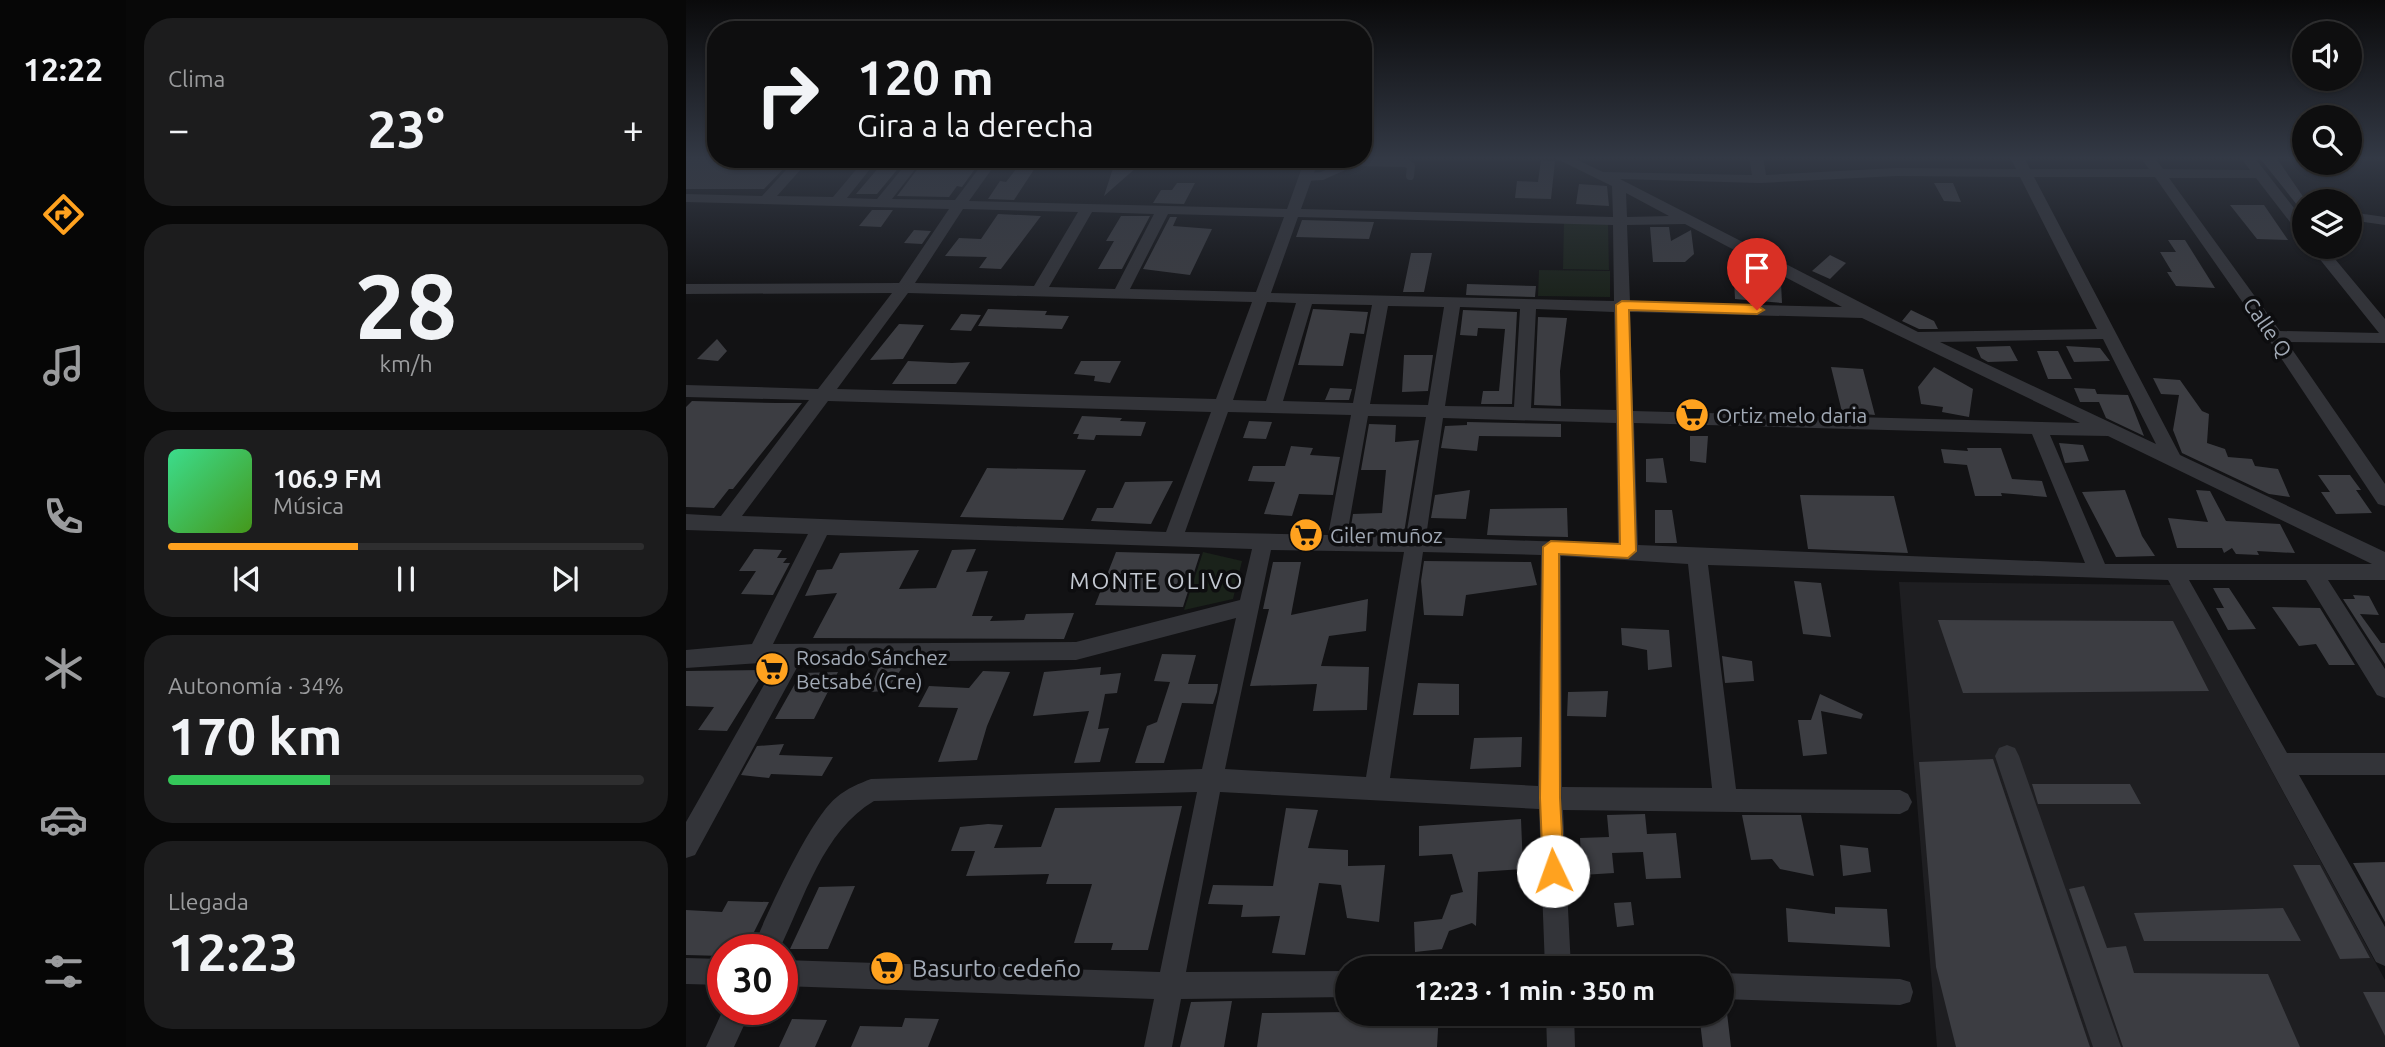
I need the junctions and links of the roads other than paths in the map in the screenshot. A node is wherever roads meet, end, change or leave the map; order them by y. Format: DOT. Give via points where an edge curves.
graph roads {
  1 [pos="958,206"];
  2 [pos="1039,206"];
  3 [pos="1294,206"];
  4 [pos="1620,206"];
  5 [pos="1661,206"];
  6 [pos="2043,206"];
  7 [pos="2182,206"];
  8 [pos="2284,206"];
  9 [pos="1088,207"];
  10 [pos="2292,207"];
  11 [pos="1164,209"];
  12 [pos="1292,212"];
  13 [pos="2292,216"];
  14 [pos="2362,218"];
  15 [pos="1688,220"];
  16 [pos="1620,221"];
  17 [pos="2385,221"];
  18 [pos="2327,259"];
  19 [pos="904,288"];
  20 [pos="686,289"];
  21 [pos="1039,291"];
  22 [pos="1120,293"];
  23 [pos="1259,296"];
  24 [pos="1306,297"];
  25 [pos="1381,300"];
  26 [pos="1453,302"];
  27 [pos="1528,304"];
  28 [pos="1622,305"];
  29 [pos="1865,313"];
  30 [pos="2385,329"];
  31 [pos="2106,334"];
  32 [pos="2275,336"];
  33 [pos="1914,337"];
  34 [pos="2385,338"];
  35 [pos="686,391"];
  36 [pos="821,394"];
  37 [pos="1222,403"];
  38 [pos="1273,405"];
  39 [pos="1361,409"];
  40 [pos="1436,409"];
  41 [pos="1522,411"];
  42 [pos="1623,415"];
  43 [pos="2038,428"];
  44 [pos="2109,430"];
  45 [pos="2173,460"];
  46 [pos="2385,499"];
  47 [pos="686,522"];
  48 [pos="726,523"];
  49 [pos="822,526"];
  50 [pos="1173,540"];
  51 [pos="1263,542"];
  52 [pos="1336,542"];
  53 [pos="1415,545"];
  54 [pos="1551,547"];
  55 [pos="1628,551"];
  56 [pos="1697,557"];
  57 [pos="2385,561"];
  58 [pos="2311,571"];
  59 [pos="2099,572"];
  60 [pos="2174,572"];
  61 [pos="2385,572"];
  62 [pos="1250,606"];
  63 [pos="758,653"];
  64 [pos="794,653"];
  65 [pos="686,659"];
  66 [pos="2385,688"];
  67 [pos="2007,756"];
  68 [pos="2281,764"];
  69 [pos="2385,764"];
  70 [pos="1211,780"];
  71 [pos="1376,790"];
  72 [pos="1550,798"];
  73 [pos="1725,798"];
  74 [pos="1900,802"];
  75 [pos="686,846"];
  76 [pos="773,934"];
  77 [pos="2385,953"];
  78 [pos="1557,956"];
  79 [pos="686,971"];
  80 [pos="707,972"];
  81 [pos="798,974"];
  82 [pos="1335,984"];
  83 [pos="1170,986"];
  84 [pos="1734,986"];
  85 [pos="1900,992"];
  86 [pos="730,1025"];
  87 [pos="1560,1026"];
  88 [pos="720,1047"];
  89 [pos="1158,1047"];
  90 [pos="1561,1047"];
  91 [pos="2107,1047"];
  1 -- 19 [label="street"];
  2 -- 9 [label="street"];
  3 -- 12 [label="street"];
  4 -- 16 [label="street"];
  5 -- 15 [label="street"];
  6 -- 31 [label="street"];
  7 -- 32 [label="street, Calle Q"];
  8 -- 10 [label="street"];
  8 -- 13 [label="street"];
  9 -- 11 [label="street"];
  9 -- 21 [label="street"];
  11 -- 12 [label="street"];
  11 -- 22 [label="street"];
  12 -- 16 [label="street"];
  12 -- 23 [label="street"];
  14 -- 17 [label="street"];
  15 -- 16 [label="street"];
  15 -- 29 [label="street"];
  16 -- 28 [label="street"];
  18 -- 30 [label="street"];
  19 -- 20 [label="street"];
  19 -- 21 [label="street"];
  19 -- 36 [label="street"];
  21 -- 22 [label="street"];
  22 -- 23 [label="street"];
  23 -- 24 [label="street"];
  23 -- 37 [label="street"];
  24 -- 25 [label="street"];
  24 -- 38 [label="street"];
  25 -- 26 [label="street"];
  25 -- 39 [label="street"];
  26 -- 27 [label="street"];
  26 -- 40 [label="street"];
  27 -- 28 [label="street"];
  27 -- 41 [label="street"];
  28 -- 29 [label="street"];
  28 -- 42 [label="street"];
  29 -- 33 [label="street"];
  31 -- 33 [label="street"];
  31 -- 45 [label="street"];
  32 -- 34 [label="street"];
  32 -- 46 [label="street, Calle Q"];
  33 -- 44 [label="street"];
  35 -- 36 [label="street"];
  36 -- 37 [label="street"];
  36 -- 48 [label="street"];
  37 -- 38 [label="street"];
  37 -- 50 [label="street"];
  38 -- 39 [label="street"];
  39 -- 40 [label="street"];
  39 -- 52 [label="street"];
  40 -- 41 [label="street"];
  40 -- 53 [label="street"];
  41 -- 42 [label="street"];
  42 -- 43 [label="street"];
  42 -- 55 [label="street"];
  43 -- 44 [label="street"];
  43 -- 59 [label="street"];
  44 -- 45 [label="street"];
  45 -- 57 [label="street"];
  47 -- 48 [label="street"];
  48 -- 49 [label="street"];
  49 -- 50 [label="street"];
  49 -- 63 [label="street"];
  50 -- 51 [label="street"];
  51 -- 52 [label="street"];
  51 -- 62 [label="street"];
  52 -- 53 [label="street"];
  53 -- 54 [label="street"];
  53 -- 71 [label="street"];
  54 -- 55 [label="street"];
  54 -- 72 [label="street"];
  55 -- 56 [label="street"];
  56 -- 59 [label="street"];
  56 -- 73 [label="street"];
  58 -- 60 [label="street"];
  58 -- 61 [label="street"];
  58 -- 66 [label="street"];
  59 -- 60 [label="street"];
  60 -- 68 [label="street"];
  62 -- 64 [label="street" via="1076,651"];
  62 -- 70 [label="street"];
  63 -- 64 [label="street"];
  63 -- 65 [label="street"];
  64 -- 75 [label="street"];
  67 -- 91 [label="street"];
  68 -- 69 [label="street"];
  68 -- 77 [label="street"];
  70 -- 71 [label="street"];
  70 -- 76 [label="street" via="871,790 845,805 824,830"];
  70 -- 83 [label="street"];
  71 -- 72 [label="street"];
  72 -- 73 [label="street"];
  72 -- 78 [label="street"];
  73 -- 74 [label="street"];
  79 -- 80 [label="street"];
  81 -- 83 [label="street"];
  82 -- 83 [label="street"];
  83 -- 89 [label="street"];
  84 -- 85 [label="street"];
  86 -- 88 [label="street"];
  87 -- 90 [label="street"];
}
